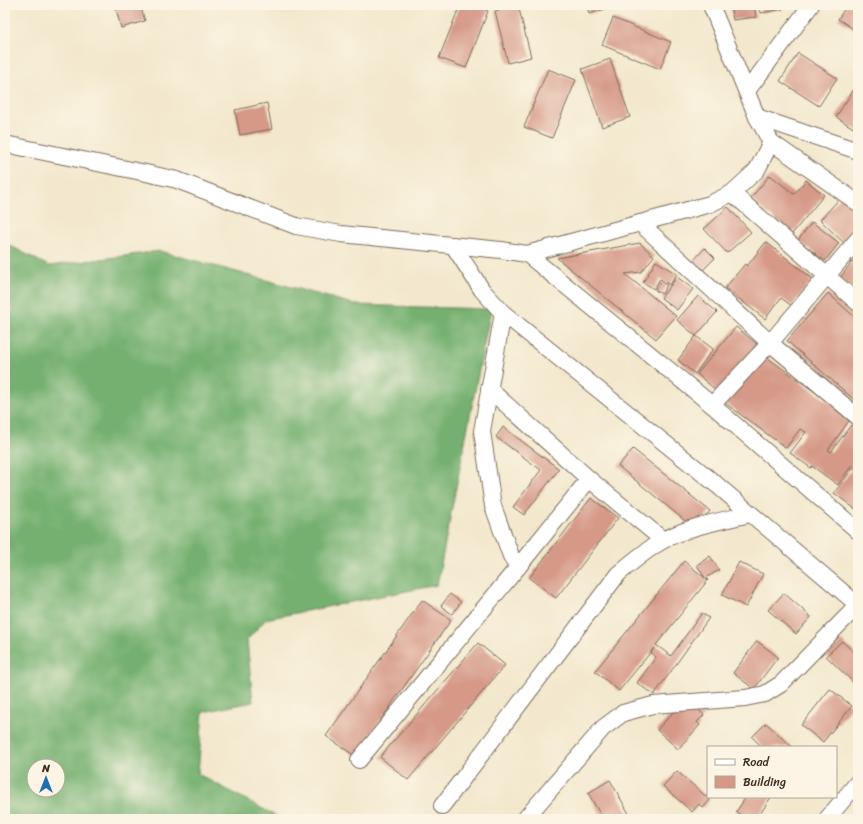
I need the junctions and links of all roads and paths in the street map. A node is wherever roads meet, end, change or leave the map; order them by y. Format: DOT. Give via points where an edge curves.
graph roads {
  1 [pos="711,5"];
  2 [pos="811,5"];
  3 [pos="747,91"];
  4 [pos="757,117"];
  5 [pos="771,142"];
  6 [pos="5,144"];
  7 [pos="858,151"];
  8 [pos="732,193"];
  9 [pos="858,203"];
  10 [pos="640,223"];
  11 [pos="858,239"];
  12 [pos="453,245"];
  13 [pos="527,254"];
  14 [pos="826,277"];
  15 [pos="858,304"];
  16 [pos="503,313"];
  17 [pos="770,343"];
  18 [pos="489,389"];
  19 [pos="712,405"];
  20 [pos="858,417"];
  21 [pos="589,479"];
  22 [pos="750,514"];
  23 [pos="858,531"];
  24 [pos="663,540"];
  25 [pos="518,567"];
  26 [pos="858,605"];
  27 [pos="359,760"];
  28 [pos="858,782"];
  29 [pos="442,806"];
  30 [pos="525,819"];
  31 [pos="827,819"];
  1 -- 3 [label="street"];
  2 -- 3 [label="street"];
  3 -- 4 [label="street"];
  4 -- 5 [label="street"];
  4 -- 7 [label="street"];
  5 -- 8 [label="street" via="757,170"];
  5 -- 9 [label="street"];
  6 -- 12 [label="street" via="177,180 296,226 340,234"];
  8 -- 10 [label="street" via="710,204"];
  8 -- 14 [label="street"];
  10 -- 13 [label="street"];
  10 -- 17 [label="street"];
  11 -- 14 [label="street"];
  12 -- 13 [label="street"];
  12 -- 16 [label="street" via="482,290"];
  13 -- 19 [label="street"];
  14 -- 15 [label="street"];
  14 -- 17 [label="street"];
  16 -- 18 [label="street"];
  16 -- 22 [label="street"];
  17 -- 19 [label="street"];
  17 -- 20 [label="street"];
  18 -- 21 [label="street"];
  18 -- 25 [label="street" via="482,431 493,506 511,556"];
  19 -- 23 [label="street"];
  21 -- 24 [label="street"];
  21 -- 25 [label="street"];
  22 -- 24 [label="street" via="685,531"];
  22 -- 26 [label="street"];
  24 -- 29 [label="street" via="618,574"];
  25 -- 27 [label="street"];
  26 -- 30 [label="street" via="781,684 765,694 745,698 653,705 623,713 603,728"];
  28 -- 31 [label="street"];
}
